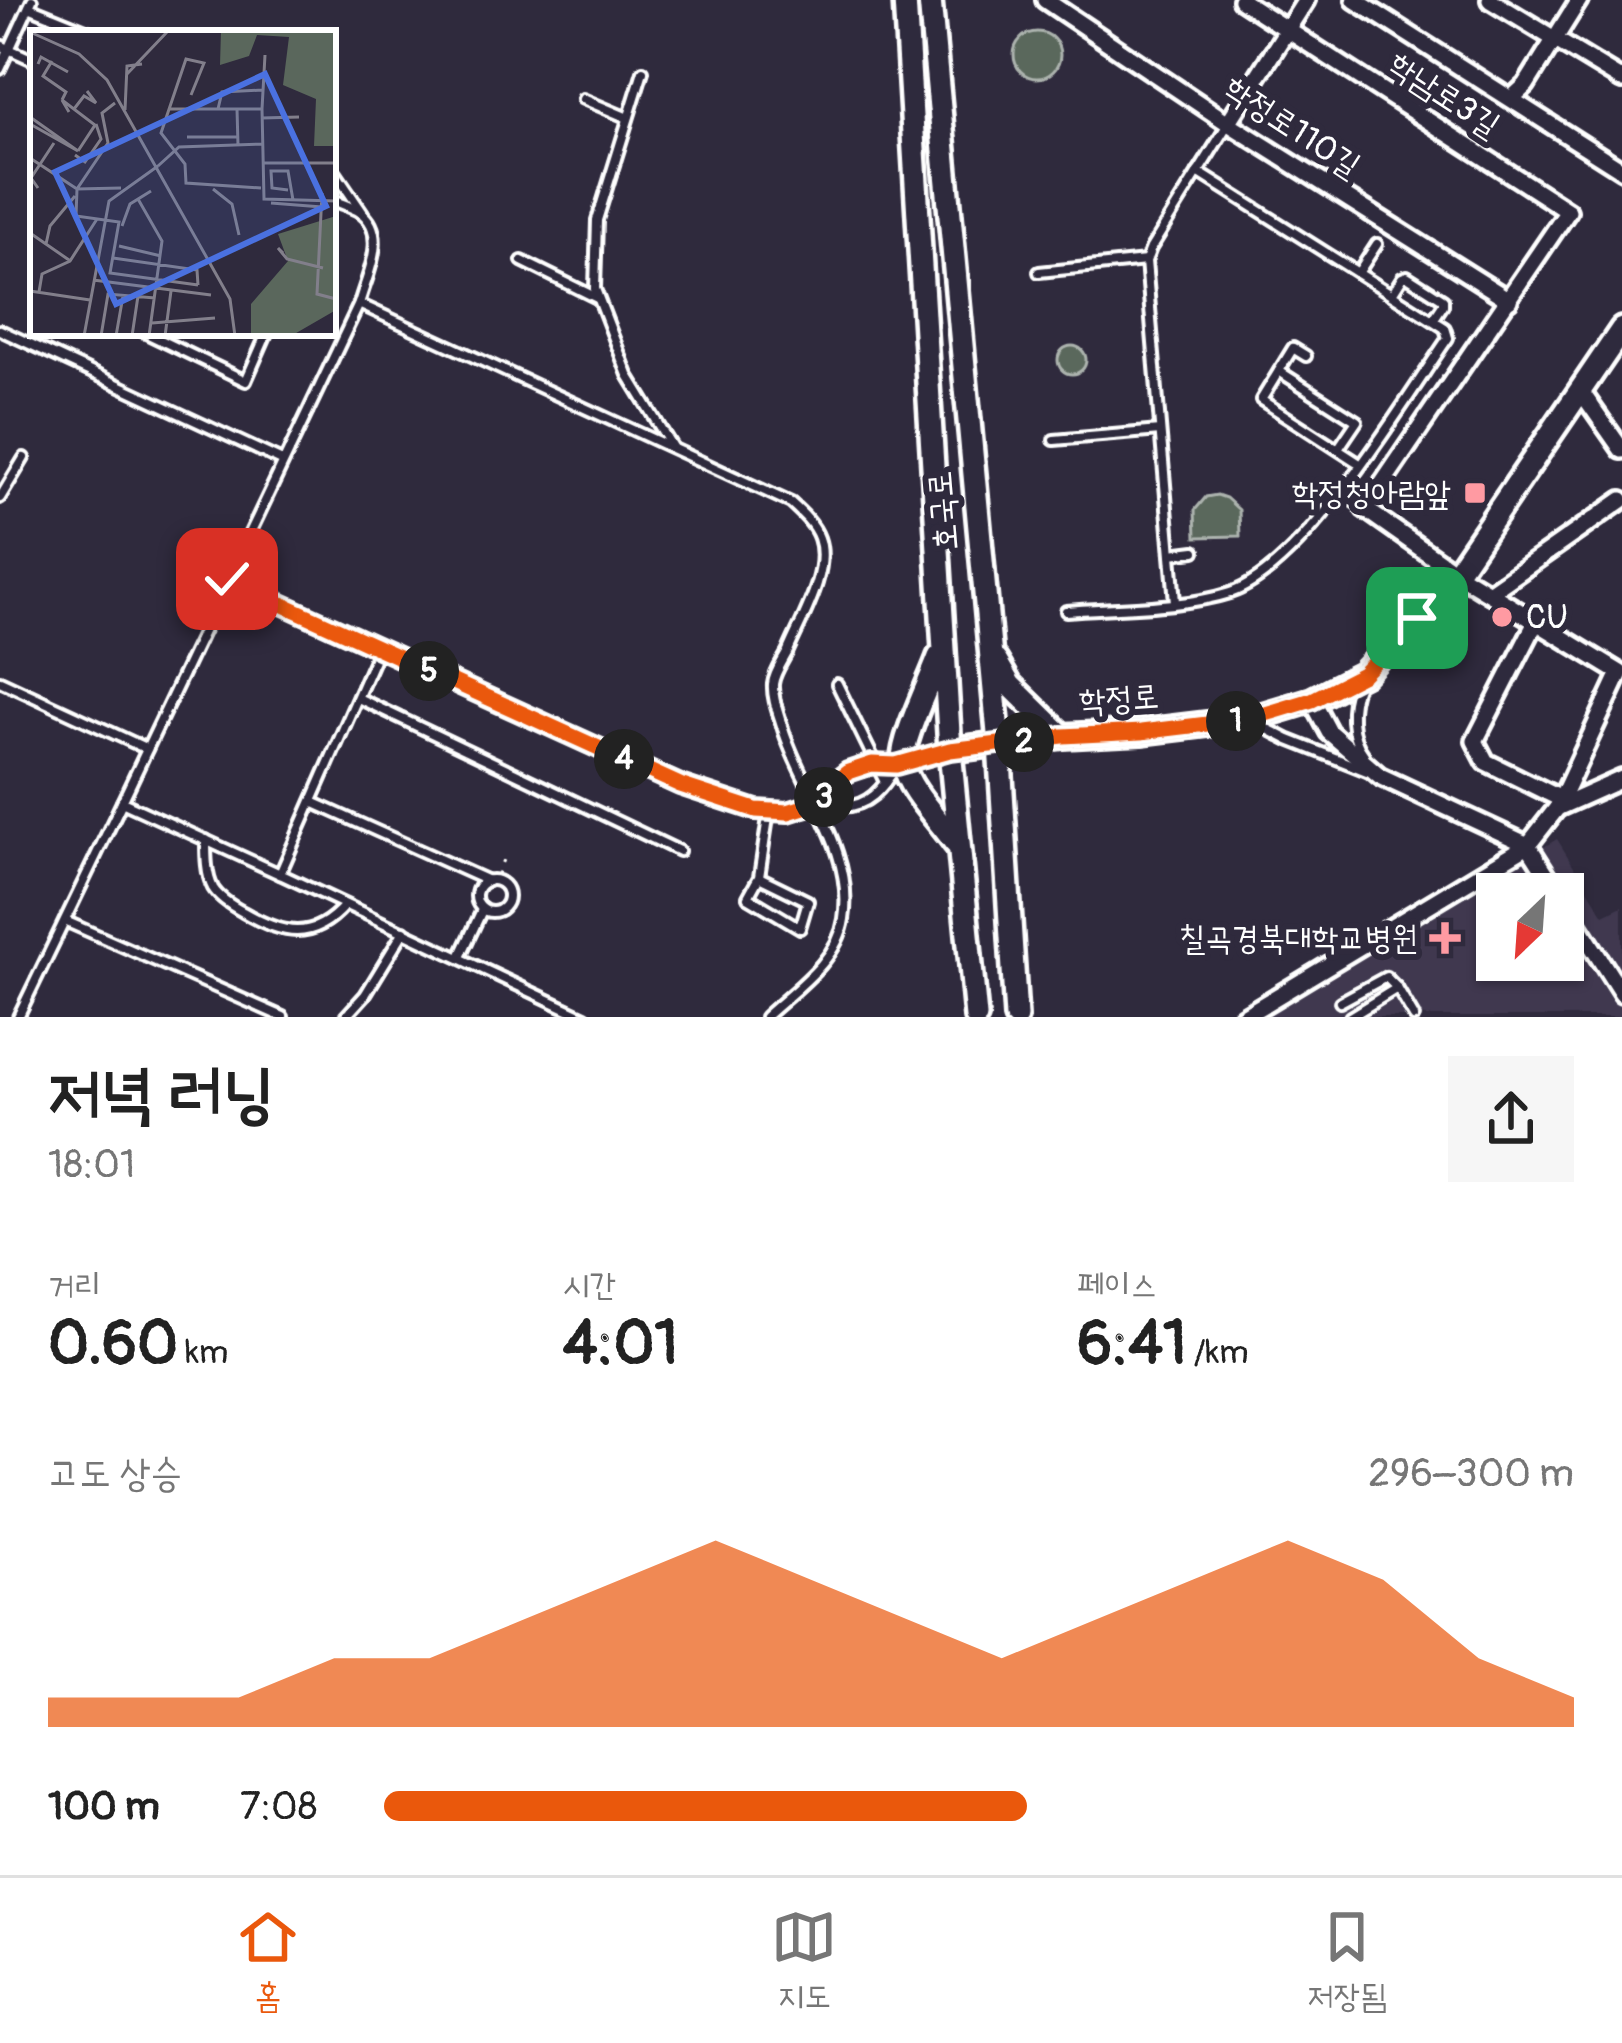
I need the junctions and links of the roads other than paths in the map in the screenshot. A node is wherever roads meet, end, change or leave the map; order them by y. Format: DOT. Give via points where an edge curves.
graph roads {
  1 [pos="904,0"];
  2 [pos="930,0"];
  3 [pos="1045,0"];
  4 [pos="1241,0"];
  5 [pos="1306,0"];
  6 [pos="1355,0"];
  7 [pos="1490,0"];
  8 [pos="1580,0"];
  9 [pos="31,4"];
  10 [pos="1286,28"];
  11 [pos="87,30"];
  12 [pos="1554,38"];
  13 [pos="5,47"];
  14 [pos="0,69"];
  15 [pos="643,71"];
  16 [pos="1622,80"];
  17 [pos="1512,98"];
  18 [pos="583,99"];
  19 [pos="628,118"];
  20 [pos="1228,123"];
  21 [pos="1622,170"];
  22 [pos="1198,172"];
  23 [pos="336,174"];
  24 [pos="336,201"];
  25 [pos="363,214"];
  26 [pos="1377,244"];
  27 [pos="522,261"];
  28 [pos="1146,261"];
  29 [pos="1039,272"];
  30 [pos="1358,273"];
  31 [pos="1392,294"];
  32 [pos="598,298"];
  33 [pos="1509,300"];
  34 [pos="359,304"];
  35 [pos="1433,320"];
  36 [pos="1622,328"];
  37 [pos="0,329"];
  38 [pos="152,336"];
  39 [pos="266,336"];
  40 [pos="1306,356"];
  41 [pos="1279,371"];
  42 [pos="1580,390"];
  43 [pos="1160,431"];
  44 [pos="1054,440"];
  45 [pos="673,448"];
  46 [pos="1338,449"];
  47 [pos="1622,450"];
  48 [pos="24,458"];
  49 [pos="282,461"];
  50 [pos="1360,464"];
  51 [pos="1340,492"];
  52 [pos="0,498"];
  53 [pos="1622,500"];
  54 [pos="1365,509"];
  55 [pos="1195,551"];
  56 [pos="1171,554"];
  57 [pos="1456,573"];
  58 [pos="227,579"];
  59 [pos="1489,592"];
  60 [pos="1175,602"];
  61 [pos="1066,611"];
  62 [pos="1536,622"];
  63 [pos="988,632"];
  64 [pos="944,644"];
  65 [pos="380,648"];
  66 [pos="1363,674"];
  67 [pos="0,681"];
  68 [pos="837,684"];
  69 [pos="358,698"];
  70 [pos="1312,700"];
  71 [pos="1249,719"];
  72 [pos="1063,736"];
  73 [pos="999,744"];
  74 [pos="147,749"];
  75 [pos="950,750"];
  76 [pos="878,764"];
  77 [pos="900,764"];
  78 [pos="1379,776"];
  79 [pos="1622,779"];
  80 [pos="886,784"];
  81 [pos="122,802"];
  82 [pos="312,802"];
  83 [pos="817,803"];
  84 [pos="1559,803"];
  85 [pos="770,811"];
  86 [pos="206,840"];
  87 [pos="1528,845"];
  88 [pos="959,848"];
  89 [pos="679,851"];
  90 [pos="1546,873"];
  91 [pos="280,874"];
  92 [pos="759,877"];
  93 [pos="491,881"];
  94 [pos="346,904"];
  95 [pos="482,910"];
  96 [pos="65,921"];
  97 [pos="404,932"];
  98 [pos="1584,934"];
  99 [pos="459,957"];
  100 [pos="1397,988"];
  101 [pos="1622,994"];
  102 [pos="1340,1002"];
  103 [pos="18,1017"];
  104 [pos="283,1017"];
  105 [pos="345,1017"];
  106 [pos="584,1017"];
  107 [pos="765,1017"];
  108 [pos="976,1017"];
  109 [pos="1016,1017"];
  110 [pos="1243,1017"];
  111 [pos="1349,1017"];
  112 [pos="1414,1017"];
  1 -- 64 [label="main road, 호국로"];
  2 -- 63 [label="main road, 호국로"];
  3 -- 20 [label="street, 학정로110길"];
  4 -- 10 [label="street, 학남로3길"];
  5 -- 10 [label="street"];
  6 -- 17 [label="street"];
  7 -- 12 [label="street"];
  8 -- 12 [label="street"];
  9 -- 11 [label="lane"];
  9 -- 13 [label="lane"];
  10 -- 20 [label="street"];
  10 -- 33 [label="street, 학남로3길" via="1568,211"];
  12 -- 16 [label="street"];
  12 -- 17 [label="street"];
  13 -- 14 [label="lane"];
  15 -- 19 [label="lane"];
  17 -- 21 [label="street"];
  18 -- 19 [label="lane"];
  19 -- 32 [label="lane" via="597,220"];
  20 -- 22 [label="lane"];
  20 -- 33 [label="street, 학정로110길"];
  22 -- 28 [label="lane"];
  22 -- 30 [label="lane"];
  23 -- 25 [label="lane"];
  24 -- 25 [label="lane"];
  25 -- 34 [label="lane" via="375,250"];
  26 -- 30 [label="lane"];
  27 -- 32 [label="lane"];
  28 -- 29 [label="lane"];
  28 -- 43 [label="lane"];
  30 -- 31 [label="lane"];
  31 -- 35 [label="lane"];
  31 -- 35 [label="lane" via="1408,276 1443,299"];
  32 -- 45 [label="lane" via="628,375"];
  33 -- 54 [label="street"];
  34 -- 45 [label="lane"];
  34 -- 49 [label="lane"];
  35 -- 50 [label="lane" via="1448,338"];
  36 -- 42 [label="main road, 학정로"];
  37 -- 49 [label="lane"];
  38 -- 39 [label="lane" via="246,381"];
  40 -- 41 [label="lane" via="1293,348"];
  41 -- 46 [label="lane" via="1261,400"];
  41 -- 46 [label="lane" via="1357,421"];
  42 -- 47 [label="street"];
  42 -- 57 [label="main road, 학정로"];
  43 -- 44 [label="lane"];
  43 -- 56 [label="lane"];
  45 -- 83 [label="lane" via="791,502 819,536 819,578 773,682 787,740"];
  46 -- 50 [label="lane"];
  48 -- 52 [label="lane"];
  49 -- 58 [label="lane"];
  50 -- 51 [label="lane"];
  51 -- 54 [label="lane"];
  51 -- 60 [label="lane" via="1261,577 1235,591"];
  53 -- 59 [label="street"];
  54 -- 57 [label="street"];
  55 -- 56 [label="lane"];
  56 -- 60 [label="lane"];
  57 -- 59 [label="street"];
  57 -- 66 [label="main road, 학정로"];
  58 -- 65 [label="lane"];
  58 -- 74 [label="lane"];
  59 -- 62 [label="street"];
  60 -- 61 [label="lane"];
  62 -- 84 [label="street" via="1475,741 1486,762"];
  62 -- 84 [label="street" via="1621,674"];
  63 -- 72 [label="main road" via="1010,685"];
  63 -- 73 [label="main road, 호국로"];
  64 -- 75 [label="main road, 호국로"];
  64 -- 77 [label="main road"];
  65 -- 69 [label="lane"];
  65 -- 85 [label="lane" via="680,785"];
  66 -- 70 [label="main road, 학정로"];
  66 -- 78 [label="lane" via="1351,720"];
  67 -- 74 [label="lane"];
  68 -- 76 [label="lane"];
  69 -- 82 [label="lane"];
  69 -- 89 [label="lane"];
  70 -- 71 [label="main road, 학정로"];
  70 -- 78 [label="street" via="1329,732"];
  71 -- 72 [label="main road, 학정로"];
  71 -- 78 [label="lane"];
  72 -- 73 [label="main road, 학정로"];
  73 -- 75 [label="main road, 학정로"];
  73 -- 109 [label="main road, 호국로"];
  74 -- 81 [label="lane"];
  75 -- 77 [label="lane"];
  75 -- 88 [label="main road, 호국로"];
  76 -- 77 [label="lane"];
  76 -- 80 [label="lane"];
  76 -- 83 [label="lane" via="848,772"];
  77 -- 80 [label="lane"];
  77 -- 88 [label="main road"];
  78 -- 87 [label="street"];
  79 -- 84 [label="street"];
  80 -- 83 [label="lane" via="858,805"];
  81 -- 86 [label="lane"];
  81 -- 96 [label="lane"];
  82 -- 91 [label="lane"];
  82 -- 93 [label="lane"];
  83 -- 85 [label="lane"];
  83 -- 107 [label="lane" via="843,878 842,930 814,971"];
  84 -- 87 [label="street"];
  85 -- 92 [label="lane"];
  86 -- 91 [label="lane"];
  86 -- 94 [label="lane" via="213,887 272,926 310,931"];
  87 -- 90 [label="street"];
  87 -- 110 [label="street"];
  88 -- 108 [label="main road, 호국로"];
  91 -- 94 [label="lane"];
  92 -- 92 [label="lane" via="748,897 800,928 808,901"];
  93 -- 95 [label="lane" via="477,891"];
  93 -- 95 [label="lane" via="503,885 508,900 497,911"];
  94 -- 97 [label="lane"];
  95 -- 99 [label="lane"];
  96 -- 103 [label="lane"];
  96 -- 104 [label="lane"];
  97 -- 99 [label="lane"];
  97 -- 105 [label="lane"];
  98 -- 101 [label="street"];
  99 -- 106 [label="lane"];
  100 -- 102 [label="lane" via="1386,977"];
  100 -- 111 [label="lane"];
  100 -- 112 [label="lane"];
}
